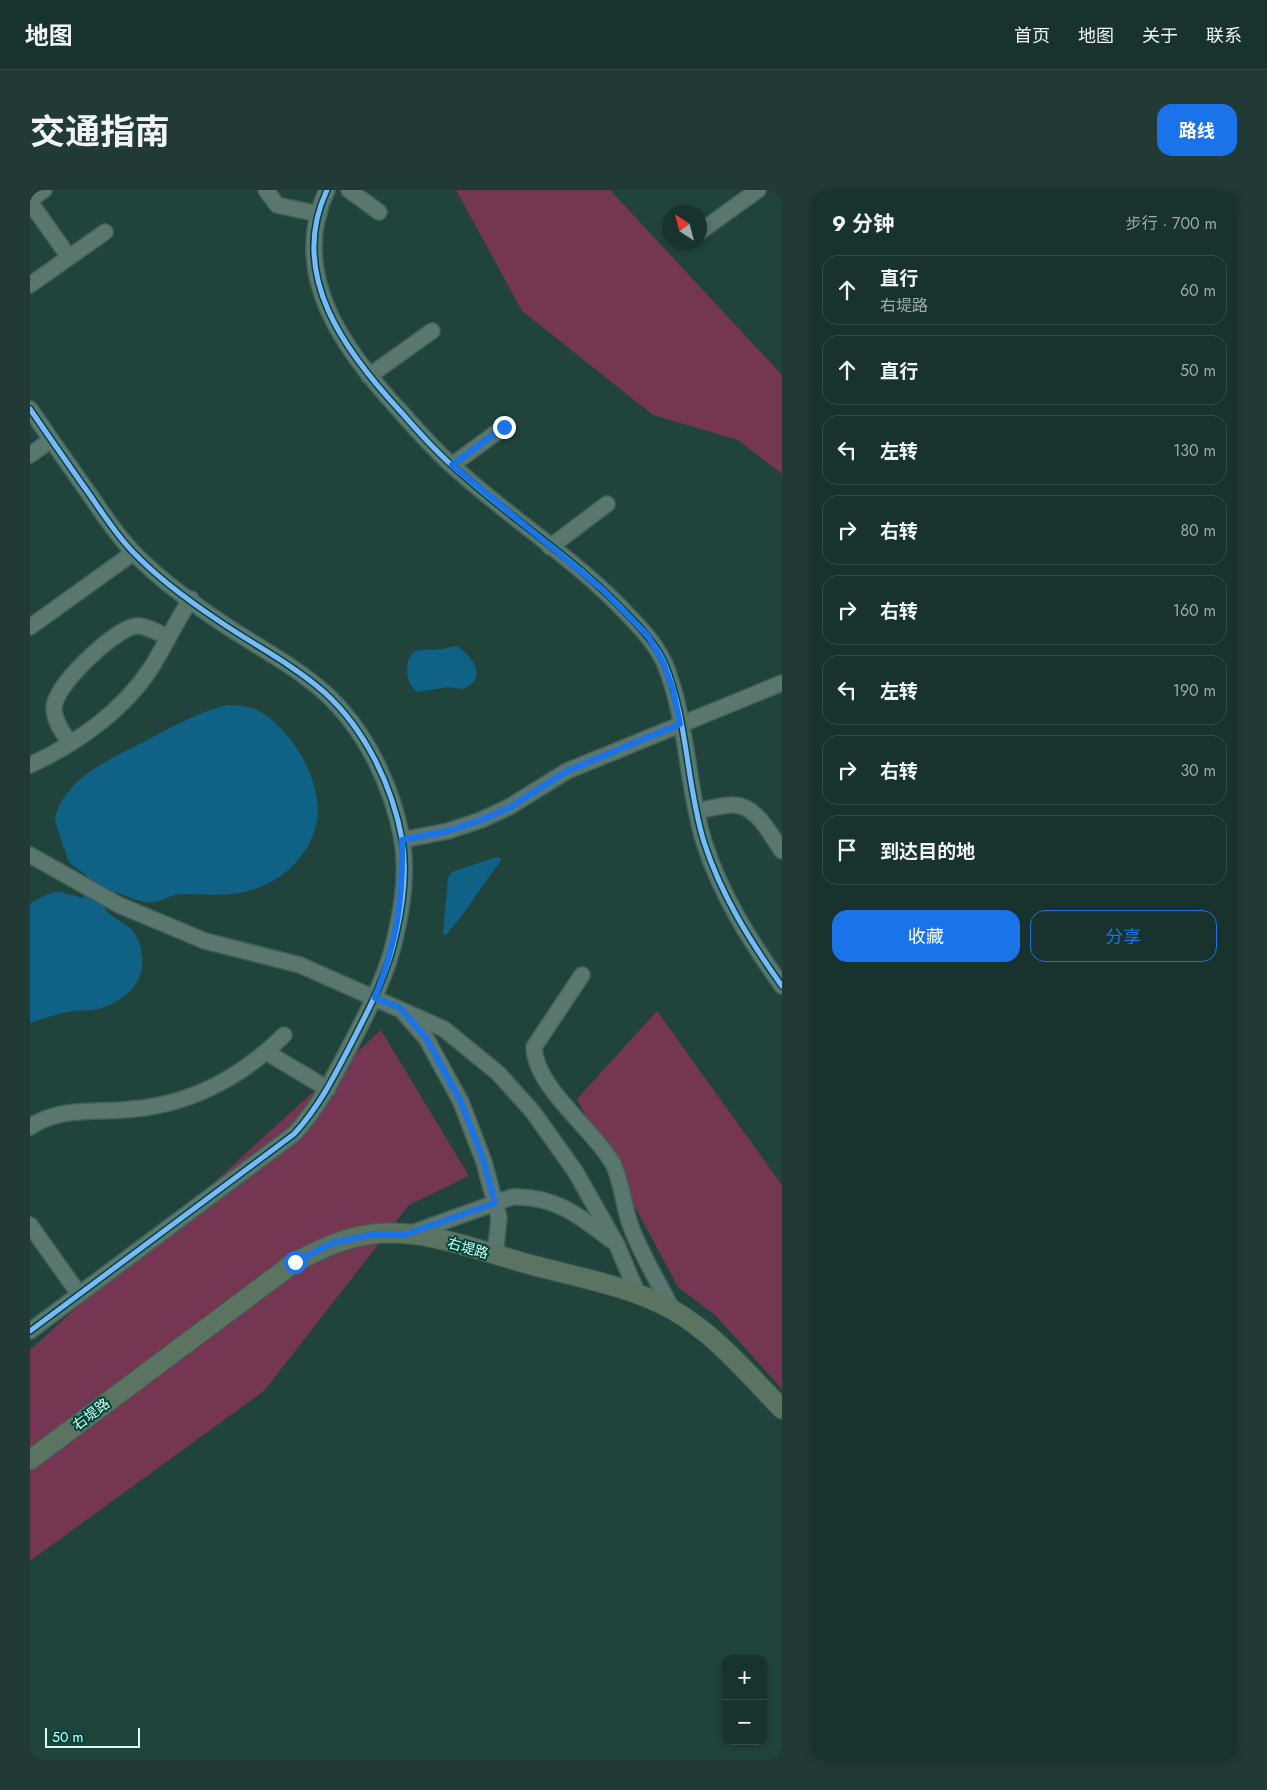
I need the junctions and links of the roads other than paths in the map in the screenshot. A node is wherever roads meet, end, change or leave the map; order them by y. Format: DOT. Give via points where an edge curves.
graph roads {
  1 [pos="44,190"];
  2 [pos="266,190"];
  3 [pos="327,190"];
  4 [pos="349,190"];
  5 [pos="758,190"];
  6 [pos="30,201"];
  7 [pos="379,212"];
  8 [pos="318,214"];
  9 [pos="707,227"];
  10 [pos="105,232"];
  11 [pos="69,257"];
  12 [pos="30,285"];
  13 [pos="432,331"];
  14 [pos="369,376"];
  15 [pos="30,409"];
  16 [pos="504,427"];
  17 [pos="51,440"];
  18 [pos="30,455"];
  19 [pos="452,465"];
  20 [pos="607,504"];
  21 [pos="550,547"];
  22 [pos="133,552"];
  23 [pos="191,599"];
  24 [pos="30,627"];
  25 [pos="168,637"];
  26 [pos="782,683"];
  27 [pos="680,724"];
  28 [pos="70,743"];
  29 [pos="30,765"];
  30 [pos="697,811"];
  31 [pos="402,840"];
  32 [pos="782,851"];
  33 [pos="30,855"];
  34 [pos="582,975"];
  35 [pos="782,986"];
  36 [pos="375,998"];
  37 [pos="400,1008"];
  38 [pos="284,1035"];
  39 [pos="266,1052"];
  40 [pos="328,1089"];
  41 [pos="30,1127"];
  42 [pos="495,1203"];
  43 [pos="30,1225"];
  44 [pos="407,1234"];
  45 [pos="617,1245"];
  46 [pos="495,1256"];
  47 [pos="79,1294"];
  48 [pos="638,1295"];
  49 [pos="672,1310"];
  50 [pos="30,1331"];
  51 [pos="782,1409"];
  52 [pos="30,1460"];
  1 -- 6 [label="street"];
  2 -- 8 [label="street" via="277,205"];
  3 -- 8 [label="street"];
  4 -- 7 [label="street"];
  5 -- 9 [label="street"];
  6 -- 11 [label="street"];
  8 -- 14 [label="street" via="314,252 318,284 330,319"];
  10 -- 11 [label="street"];
  11 -- 12 [label="street"];
  13 -- 14 [label="street"];
  14 -- 19 [label="street"];
  15 -- 17 [label="street"];
  16 -- 19 [label="street"];
  17 -- 18 [label="street"];
  17 -- 22 [label="street"];
  19 -- 21 [label="street"];
  20 -- 21 [label="street"];
  21 -- 27 [label="street" via="603,590 648,636 663,662"];
  22 -- 23 [label="street"];
  22 -- 24 [label="street"];
  23 -- 25 [label="street"];
  23 -- 31 [label="street" via="301,674 325,693 350,720 382,774"];
  25 -- 28 [label="street" via="150,670 131,693"];
  25 -- 28 [label="street" via="143,626 132,627 114,637 86,661 60,691 54,708 56,721"];
  26 -- 27 [label="street"];
  27 -- 30 [label="street"];
  27 -- 31 [label="street" via="567,771 509,808 481,820 448,831"];
  28 -- 29 [label="street"];
  30 -- 32 [label="street" via="733,804 746,808 758,816"];
  30 -- 35 [label="street" via="721,886 754,947"];
  31 -- 36 [label="street" via="402,900 396,933"];
  33 -- 36 [label="street" via="119,905 205,941 300,965"];
  34 -- 49 [label="street" via="534,1046 535,1059 562,1100 613,1163 632,1228"];
  36 -- 37 [label="street"];
  36 -- 40 [label="street"];
  37 -- 42 [label="street" via="426,1038 461,1102 484,1162"];
  37 -- 45 [label="street" via="444,1030 498,1073 534,1112 575,1171"];
  38 -- 39 [label="street"];
  39 -- 40 [label="street"];
  39 -- 41 [label="street" via="215,1087 186,1099 123,1110 61,1113"];
  40 -- 47 [label="street" via="311,1116 294,1134"];
  42 -- 44 [label="street"];
  42 -- 45 [label="street" via="529,1196 552,1201 576,1212"];
  42 -- 46 [label="street" via="499,1218"];
  43 -- 47 [label="street"];
  44 -- 46 [label="main road, 右堤路"];
  44 -- 52 [label="main road, 右堤路" via="374,1234 332,1243 295,1262"];
  45 -- 48 [label="street"];
  46 -- 48 [label="main road, 右堤路"];
  47 -- 50 [label="street"];
  48 -- 49 [label="main road, 右堤路"];
  49 -- 51 [label="main road, 右堤路" via="725,1351"];
}
